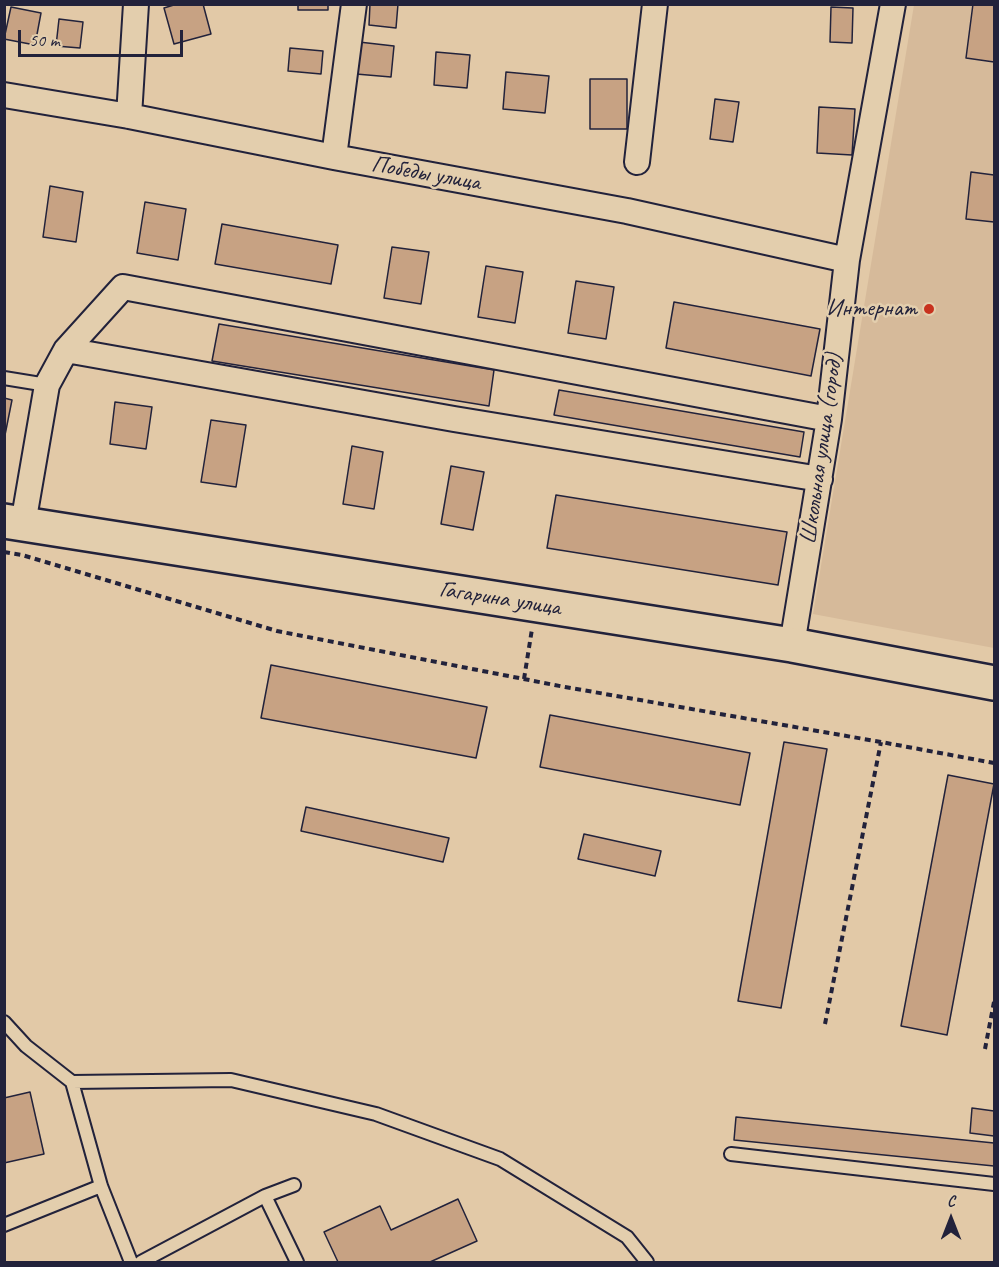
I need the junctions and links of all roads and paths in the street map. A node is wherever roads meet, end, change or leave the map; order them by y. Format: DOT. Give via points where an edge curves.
graph roads {
  1 [pos="136,4"];
  2 [pos="354,4"];
  3 [pos="655,4"];
  4 [pos="893,4"];
  5 [pos="4,95"];
  6 [pos="129,116"];
  7 [pos="334,157"];
  8 [pos="637,162"];
  9 [pos="847,260"];
  10 [pos="66,350"];
  11 [pos="4,378"];
  12 [pos="47,385"];
  13 [pos="829,419"];
  14 [pos="820,479"];
  15 [pos="14,523"];
  16 [pos="4,552"];
  17 [pos="536,605"];
  18 [pos="792,645"];
  19 [pos="524,679"];
  20 [pos="994,683"];
  21 [pos="881,742"];
  22 [pos="994,763"];
  23 [pos="994,1002"];
  24 [pos="4,1022"];
  25 [pos="825,1024"];
  26 [pos="986,1049"];
  27 [pos="72,1082"];
  28 [pos="730,1154"];
  29 [pos="994,1184"];
  30 [pos="294,1185"];
  31 [pos="101,1186"];
  32 [pos="265,1196"];
  33 [pos="4,1226"];
  34 [pos="131,1263"];
  35 [pos="141,1263"];
  36 [pos="297,1263"];
  37 [pos="647,1263"];
  1 -- 6 [label="street"];
  2 -- 7 [label="street"];
  3 -- 8 [label="street"];
  4 -- 9 [label="street, Школьная улица (город)"];
  5 -- 6 [label="street, Победы улица"];
  6 -- 7 [label="street, Победы улица"];
  7 -- 9 [label="street, Победы улица" via="627,211"];
  9 -- 13 [label="street, Школьная улица (город)"];
  10 -- 12 [label="street"];
  10 -- 13 [label="street" via="123,287"];
  10 -- 14 [label="street"];
  11 -- 12 [label="lane"];
  12 -- 15 [label="street"];
  13 -- 14 [label="street, Школьная улица (город)"];
  14 -- 18 [label="street, Школьная улица (город)"];
  15 -- 17 [label="main road, Гагарина улица"];
  16 -- 19 [label="path" via="277,631"];
  17 -- 18 [label="main road, Гагарина улица"];
  17 -- 19 [label="path"];
  18 -- 20 [label="main road, Гагарина улица"];
  19 -- 21 [label="path"];
  21 -- 22 [label="path"];
  21 -- 25 [label="path"];
  23 -- 26 [label="path"];
  24 -- 27 [label="lane" via="26,1046"];
  27 -- 31 [label="lane"];
  27 -- 37 [label="lane" via="231,1080 376,1114 500,1159 627,1237"];
  28 -- 29 [label="lane"];
  30 -- 32 [label="lane"];
  31 -- 33 [label="lane"];
  31 -- 34 [label="lane"];
  32 -- 35 [label="lane"];
  32 -- 36 [label="lane"];
}
